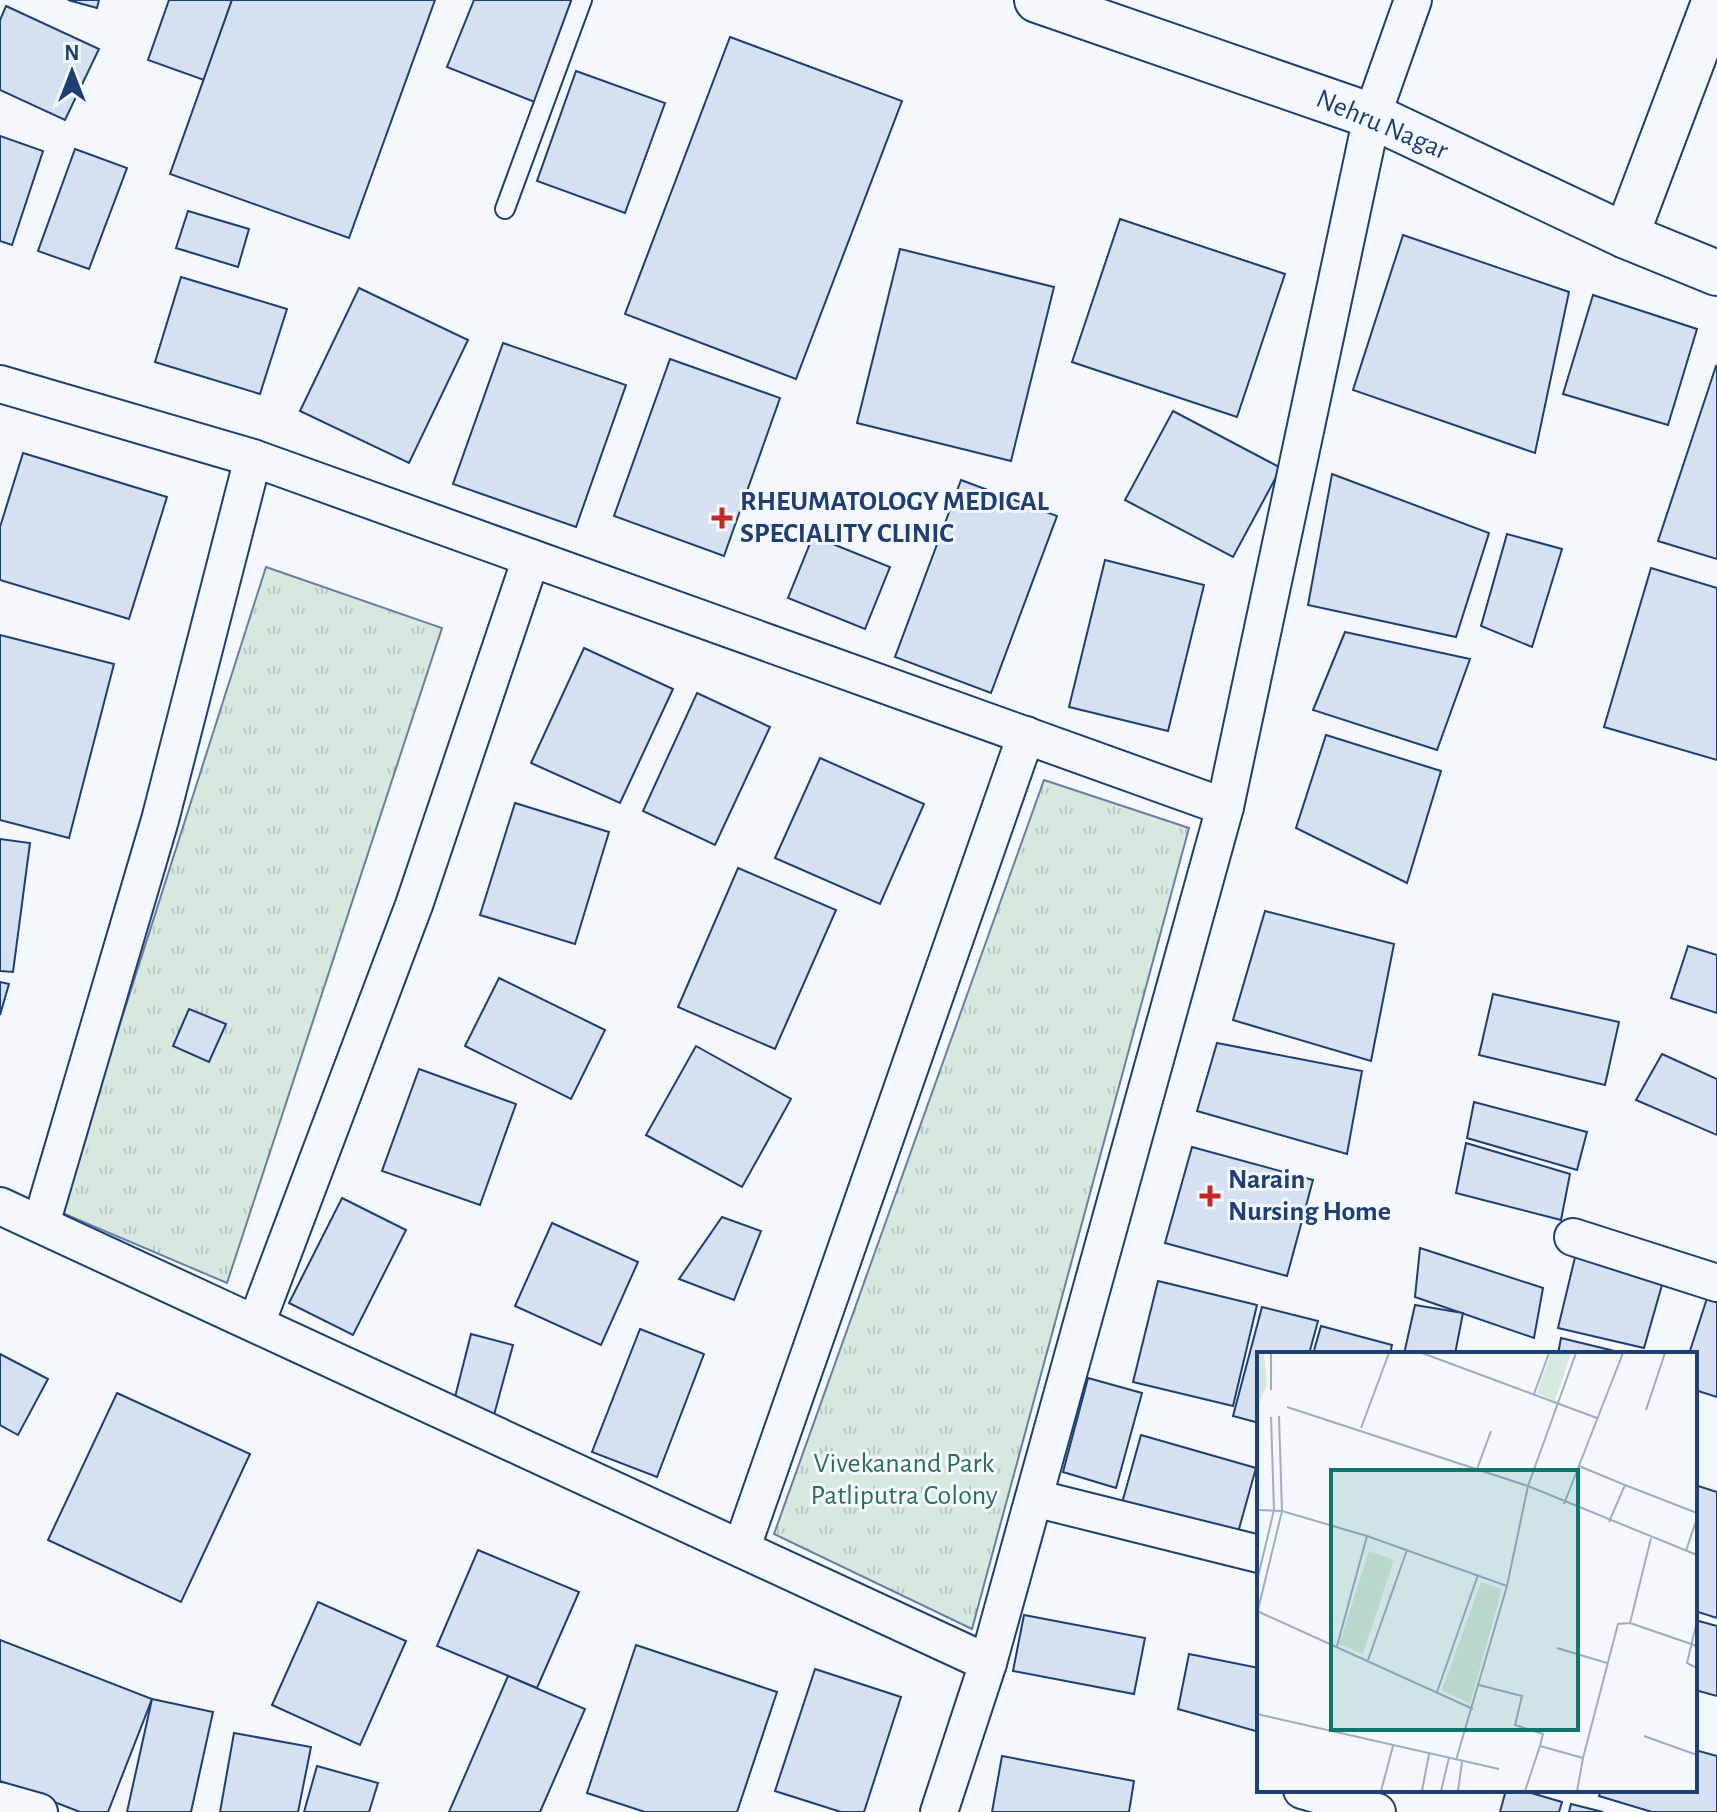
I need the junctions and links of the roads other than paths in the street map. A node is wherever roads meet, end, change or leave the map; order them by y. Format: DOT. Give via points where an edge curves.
graph roads {
  1 [pos="582,0"];
  2 [pos="1037,0"];
  3 [pos="1413,0"];
  4 [pos="1715,0"];
  5 [pos="1372,116"];
  6 [pos="505,209"];
  7 [pos="1626,236"];
  8 [pos="1717,273"];
  9 [pos="0,384"];
  10 [pos="253,458"];
  11 [pos="531,558"];
  12 [pos="1026,735"];
  13 [pos="1225,807"];
  14 [pos="0,1206"];
  15 [pos="41,1224"];
  16 [pos="1573,1237"];
  17 [pos="1717,1283"];
  18 [pos="256,1324"];
  19 [pos="1034,1498"];
  20 [pos="742,1547"];
  21 [pos="1257,1554"];
  22 [pos="988,1663"];
  23 [pos="1309,1792"];
  24 [pos="0,1801"];
  25 [pos="39,1812"];
  26 [pos="939,1812"];
  27 [pos="1377,1812"];
  1 -- 6 [label="lane"];
  2 -- 5 [label="street, Nehru Nagar"];
  3 -- 5 [label="street"];
  4 -- 7 [label="street"];
  5 -- 7 [label="street, Nehru Nagar"];
  5 -- 13 [label="street"];
  7 -- 8 [label="street, Nehru Nagar"];
  9 -- 10 [label="street"];
  10 -- 11 [label="street"];
  10 -- 15 [label="street" via="160,820"];
  11 -- 12 [label="street"];
  11 -- 18 [label="street" via="414,905"];
  12 -- 13 [label="street"];
  12 -- 20 [label="street"];
  13 -- 19 [label="street"];
  14 -- 15 [label="street"];
  15 -- 18 [label="street"];
  16 -- 17 [label="street"];
  18 -- 20 [label="street"];
  19 -- 21 [label="street"];
  19 -- 22 [label="street"];
  20 -- 22 [label="street"];
  22 -- 26 [label="street"];
  23 -- 27 [label="street"];
  24 -- 25 [label="street"];
}
